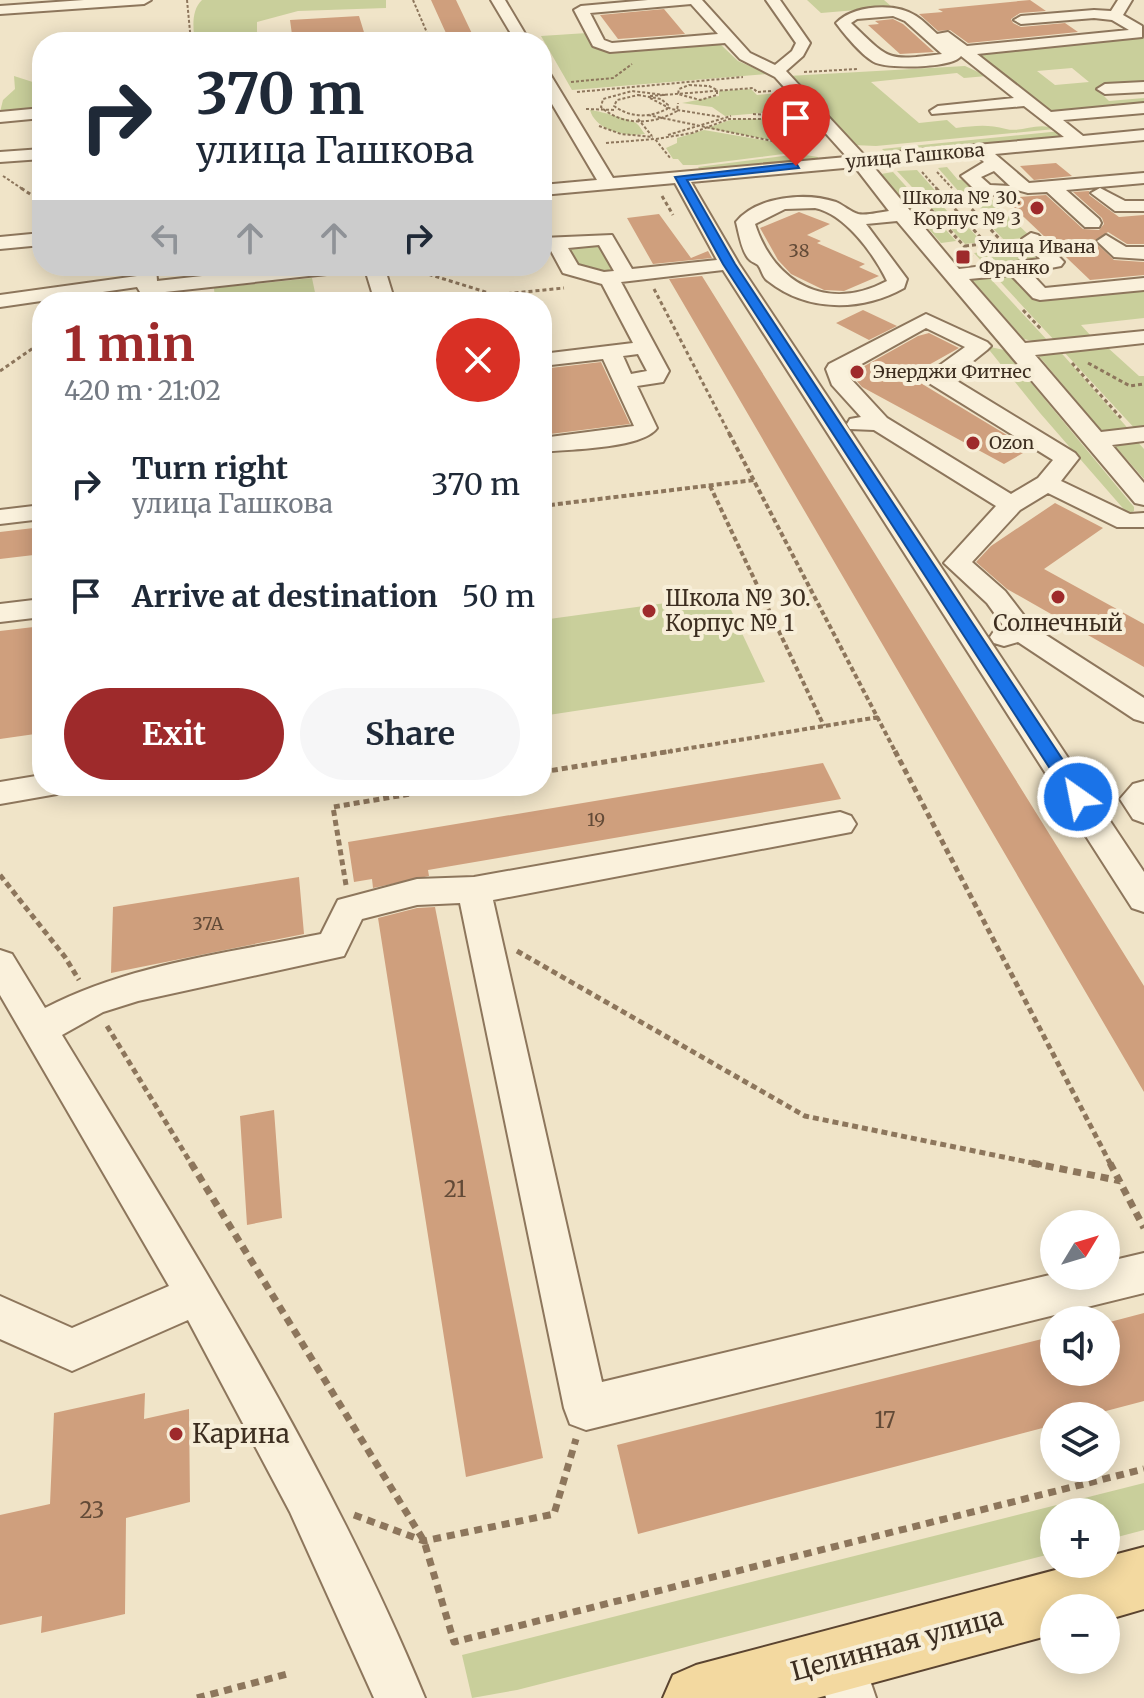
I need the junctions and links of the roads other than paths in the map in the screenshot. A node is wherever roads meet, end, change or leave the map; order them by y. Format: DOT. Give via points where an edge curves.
graph roads {
  1 [pos="144,0"];
  2 [pos="498,0"];
  3 [pos="773,0"];
  4 [pos="898,0"];
  5 [pos="1125,0"];
  6 [pos="0,10"];
  7 [pos="1115,16"];
  8 [pos="1021,20"];
  9 [pos="957,26"];
  10 [pos="934,28"];
  11 [pos="517,32"];
  12 [pos="727,38"];
  13 [pos="964,57"];
  14 [pos="776,72"];
  15 [pos="1144,87"];
  16 [pos="1105,89"];
  17 [pos="552,90"];
  18 [pos="1026,101"];
  19 [pos="563,108"];
  20 [pos="1144,108"];
  21 [pos="552,109"];
  22 [pos="938,111"];
  23 [pos="32,114"];
  24 [pos="0,117"];
  25 [pos="1046,117"];
  26 [pos="1143,136"];
  27 [pos="1079,141"];
  28 [pos="32,155"];
  29 [pos="0,157"];
  30 [pos="989,157"];
  31 [pos="859,160"];
  32 [pos="679,173"];
  33 [pos="1144,178"];
  34 [pos="608,184"];
  35 [pos="1052,187"];
  36 [pos="552,189"];
  37 [pos="1005,190"];
  38 [pos="1100,193"];
  39 [pos="1144,206"];
  40 [pos="902,215"];
  41 [pos="853,220"];
  42 [pos="1092,223"];
  43 [pos="1031,239"];
  44 [pos="32,240"];
  45 [pos="1106,241"];
  46 [pos="0,243"];
  47 [pos="552,243"];
  48 [pos="552,247"];
  49 [pos="1144,253"];
  50 [pos="729,264"];
  51 [pos="1016,269"];
  52 [pos="954,275"];
  53 [pos="233,276"];
  54 [pos="616,278"];
  55 [pos="144,284"];
  56 [pos="1144,284"];
  57 [pos="89,292"];
  58 [pos="32,300"];
  59 [pos="0,305"];
  60 [pos="1144,337"];
  61 [pos="980,346"];
  62 [pos="1017,346"];
  63 [pos="646,348"];
  64 [pos="610,352"];
  65 [pos="552,359"];
  66 [pos="625,381"];
  67 [pos="879,423"];
  68 [pos="835,425"];
  69 [pos="1144,434"];
  70 [pos="1095,440"];
  71 [pos="552,444"];
  72 [pos="1047,483"];
  73 [pos="1144,498"];
  74 [pos="1011,505"];
  75 [pos="32,513"];
  76 [pos="0,517"];
  77 [pos="1135,521"];
  78 [pos="1144,544"];
  79 [pos="32,609"];
  80 [pos="0,613"];
  81 [pos="1022,632"];
  82 [pos="978,644"];
  83 [pos="1144,712"];
  84 [pos="32,788"];
  85 [pos="1144,792"];
  86 [pos="0,793"];
  87 [pos="1144,811"];
  88 [pos="840,824"];
  89 [pos="474,890"];
  90 [pos="1144,899"];
  91 [pos="5,982"];
  92 [pos="38,1030"];
  93 [pos="1144,1273"];
  94 [pos="197,1295"];
  95 [pos="0,1317"];
  96 [pos="1144,1578"];
  97 [pos="846,1679"];
  98 [pos="706,1697"];
  99 [pos="400,1698"];
  1 -- 6 [label="street"];
  2 -- 11 [label="street"];
  3 -- 14 [label="street" via="803,43"];
  4 -- 10 [label="street"];
  5 -- 7 [label="street"];
  7 -- 8 [label="street"];
  7 -- 13 [label="street" via="1139,32"];
  9 -- 10 [label="street"];
  10 -- 13 [label="street"];
  12 -- 12 [label="street" via="695,0 581,10 604,47"];
  12 -- 14 [label="street" via="745,56"];
  13 -- 13 [label="street" via="954,55 905,15 858,15 843,23 880,59 906,63"];
  13 -- 18 [label="street"];
  14 -- 31 [label="street"];
  15 -- 16 [label="street"];
  17 -- 19 [label="street"];
  18 -- 22 [label="street"];
  18 -- 25 [label="street"];
  19 -- 21 [label="street"];
  19 -- 34 [label="street"];
  20 -- 25 [label="street"];
  23 -- 24 [label="street"];
  25 -- 27 [label="street"];
  26 -- 27 [label="street, улица Гашкова"];
  27 -- 30 [label="street, улица Гашкова"];
  28 -- 29 [label="street"];
  30 -- 31 [label="street, улица Гашкова"];
  30 -- 35 [label="street" via="1023,187"];
  30 -- 37 [label="street" via="970,176 986,191"];
  31 -- 32 [label="street, улица Гашкова"];
  31 -- 40 [label="street"];
  32 -- 34 [label="street, улица Гашкова"];
  32 -- 50 [label="street"];
  33 -- 35 [label="street"];
  34 -- 36 [label="street, улица Гашкова"];
  35 -- 42 [label="street"];
  38 -- 39 [label="street" via="1121,207"];
  40 -- 41 [label="street"];
  40 -- 52 [label="street"];
  41 -- 41 [label="street" via="897,284 877,294 822,299 773,276 755,254 745,222 785,204 811,201 845,211"];
  43 -- 51 [label="street" via="1054,262"];
  44 -- 46 [label="street"];
  45 -- 49 [label="street" via="1121,253"];
  47 -- 54 [label="street" via="605,239"];
  48 -- 54 [label="street" via="570,269"];
  50 -- 54 [label="street"];
  50 -- 68 [label="street"];
  51 -- 52 [label="street"];
  51 -- 56 [label="street" via="1044,295"];
  52 -- 62 [label="street"];
  53 -- 55 [label="street"];
  54 -- 63 [label="street"];
  55 -- 57 [label="street"];
  58 -- 59 [label="street"];
  60 -- 62 [label="street"];
  61 -- 62 [label="street"];
  61 -- 67 [label="street" via="926,320 837,369 840,380"];
  61 -- 72 [label="street" via="937,378 1067,458"];
  62 -- 70 [label="street"];
  63 -- 64 [label="street"];
  63 -- 66 [label="street" via="658,374"];
  64 -- 65 [label="street"];
  64 -- 66 [label="street"];
  66 -- 71 [label="street" via="646,425 642,432"];
  67 -- 68 [label="street"];
  67 -- 74 [label="street"];
  68 -- 82 [label="street"];
  69 -- 70 [label="street"];
  70 -- 73 [label="street"];
  72 -- 74 [label="street"];
  72 -- 77 [label="street"];
  74 -- 81 [label="street" via="957,563 996,597"];
  75 -- 76 [label="street"];
  77 -- 78 [label="street"];
  79 -- 80 [label="street"];
  81 -- 82 [label="street"];
  81 -- 83 [label="street"];
  82 -- 90 [label="street"];
  84 -- 86 [label="street"];
  85 -- 87 [label="street" via="1135,799"];
  88 -- 89 [label="street"];
  89 -- 92 [label="street" via="417,892 350,909 332,946 138,986 92,1001"];
  89 -- 93 [label="street" via="586,1408"];
  91 -- 92 [label="street"];
  92 -- 94 [label="street"];
  94 -- 95 [label="street" via="72,1350"];
  94 -- 99 [label="street" via="306,1496"];
  96 -- 97 [label="main road, Целинная улица"];
  97 -- 98 [label="main road, Целинная улица"];
}
